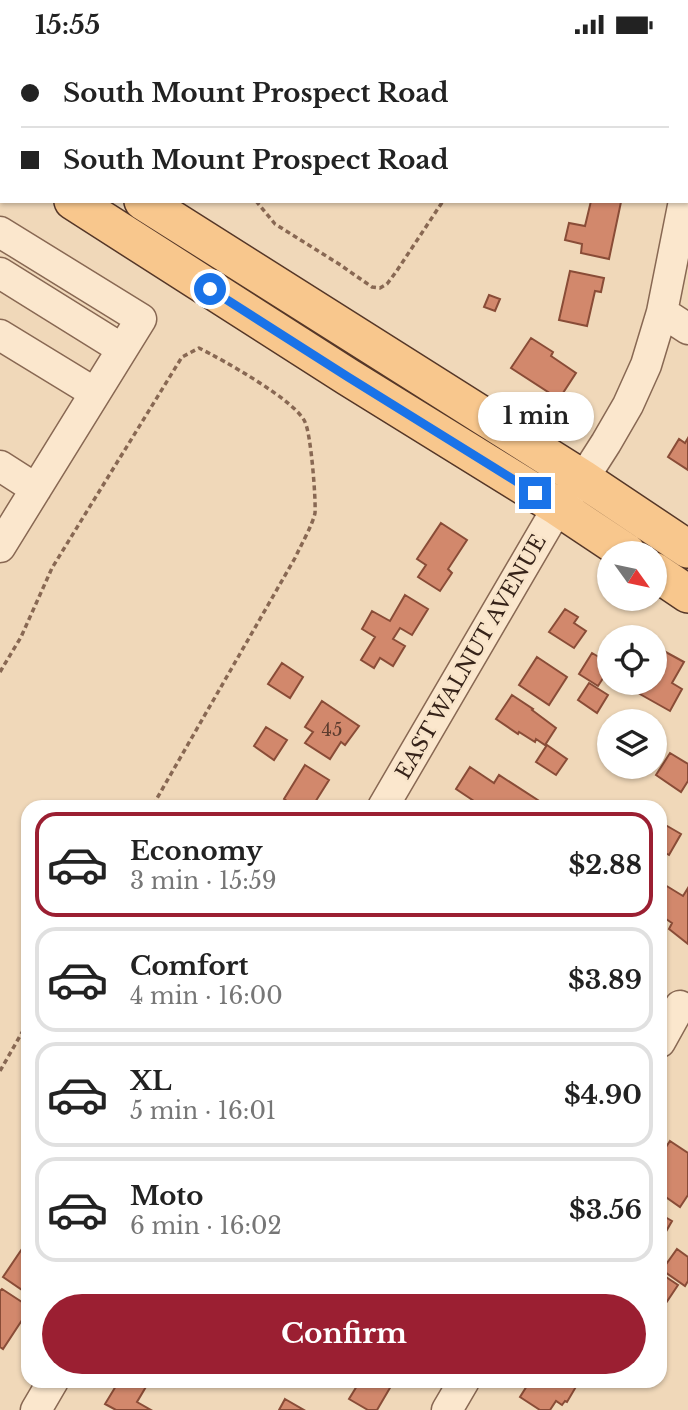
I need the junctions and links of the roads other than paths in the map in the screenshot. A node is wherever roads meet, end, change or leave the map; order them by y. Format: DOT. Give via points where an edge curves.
graph roads {
  1 [pos="76,203"];
  2 [pos="146,203"];
  3 [pos="684,203"];
  4 [pos="0,232"];
  5 [pos="0,273"];
  6 [pos="662,312"];
  7 [pos="688,329"];
  8 [pos="0,335"];
  9 [pos="122,349"];
  10 [pos="95,393"];
  11 [pos="0,466"];
  12 [pos="583,479"];
  13 [pos="36,489"];
  14 [pos="558,507"];
  15 [pos="609,541"];
  16 [pos="0,547"];
  17 [pos="688,549"];
  18 [pos="667,580"];
  19 [pos="688,594"];
  20 [pos="387,800"];
  21 [pos="676,1003"];
  22 [pos="667,1025"];
  23 [pos="49,1388"];
  24 [pos="460,1388"];
  25 [pos="36,1410"];
  26 [pos="447,1410"];
  1 -- 14 [label="main road"];
  2 -- 12 [label="main road"];
  3 -- 6 [label="street, EAST WALNUT AVENUE"];
  4 -- 9 [label="street" via="141,319"];
  5 -- 9 [label="street"];
  6 -- 7 [label="street"];
  6 -- 12 [label="street, EAST WALNUT AVENUE" via="628,405"];
  8 -- 10 [label="street"];
  9 -- 10 [label="street"];
  10 -- 13 [label="street"];
  11 -- 13 [label="street"];
  12 -- 14 [label="street, EAST WALNUT AVENUE"];
  12 -- 17 [label="main road"];
  13 -- 16 [label="street"];
  14 -- 15 [label="main road"];
  14 -- 20 [label="street, EAST WALNUT AVENUE"];
  18 -- 19 [label="main road"];
  21 -- 22 [label="street"];
  23 -- 25 [label="street"];
  24 -- 26 [label="street"];
}
